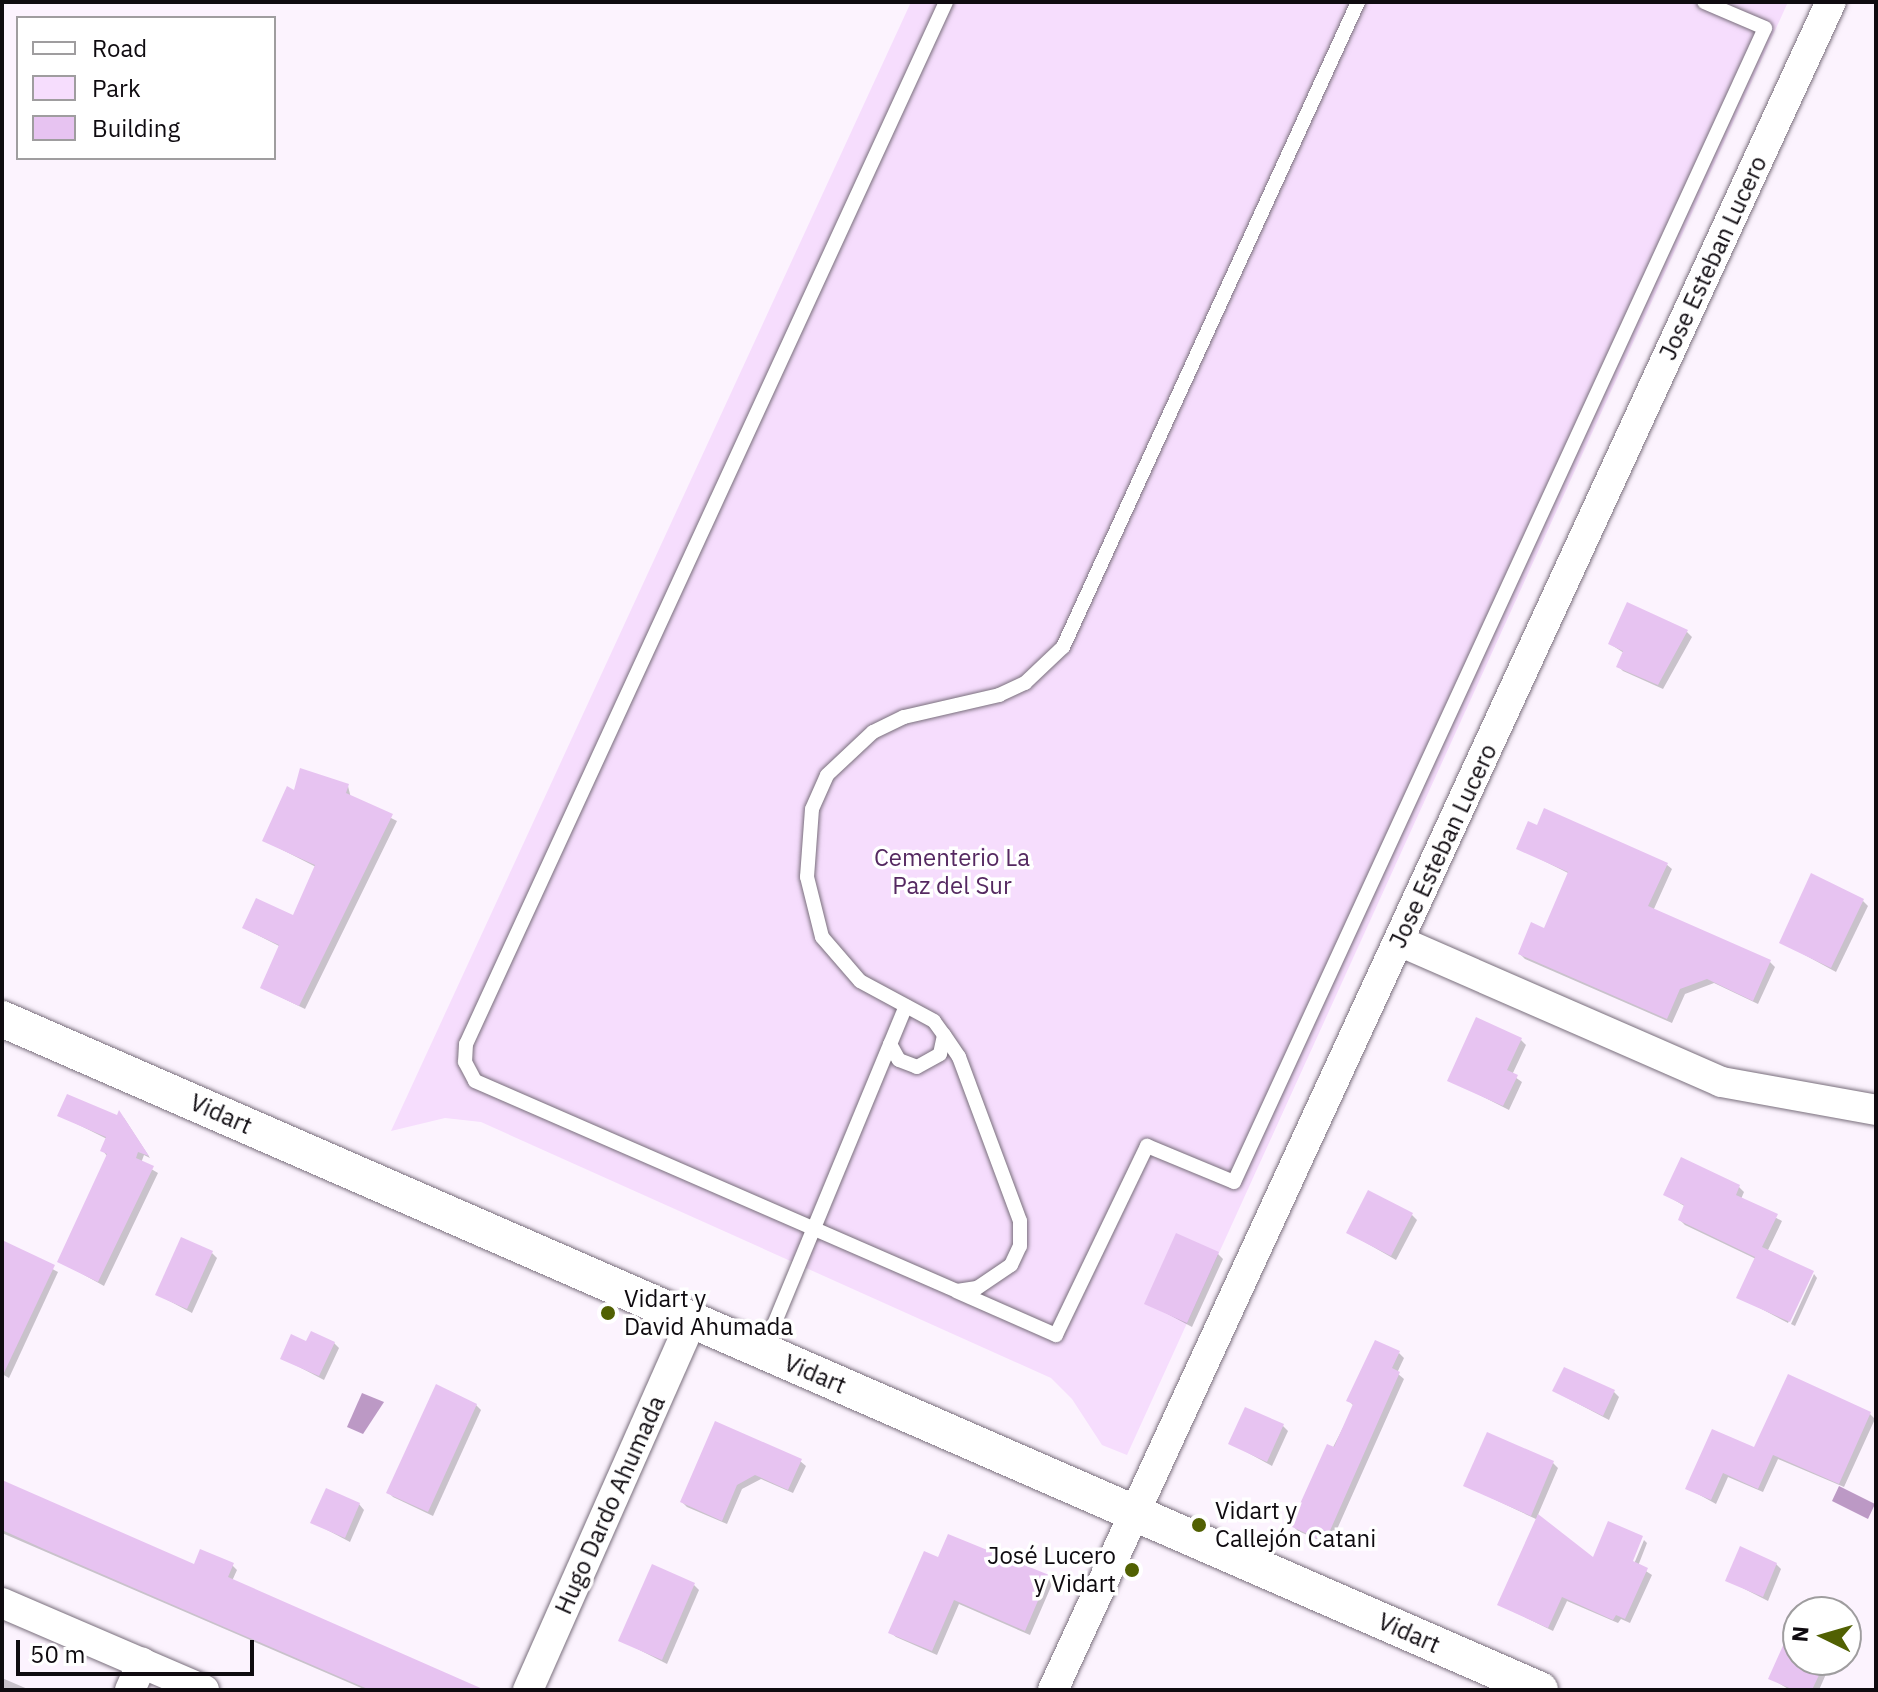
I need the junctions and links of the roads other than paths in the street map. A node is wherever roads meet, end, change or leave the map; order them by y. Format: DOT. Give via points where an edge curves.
graph roads {
  1 [pos="946,2"];
  2 [pos="1358,2"];
  3 [pos="1704,2"];
  4 [pos="1831,2"];
  5 [pos="1399,941"];
  6 [pos="906,1006"];
  7 [pos="2,1019"];
  8 [pos="944,1035"];
  9 [pos="890,1044"];
  10 [pos="1876,1110"];
  11 [pos="813,1230"];
  12 [pos="957,1291"];
  13 [pos="692,1320"];
  14 [pos="763,1351"];
  15 [pos="1134,1513"];
  16 [pos="2,1603"];
  17 [pos="136,1677"];
  18 [pos="204,1690"];
  19 [pos="528,1690"];
  20 [pos="1053,1690"];
  21 [pos="1540,1690"];
  1 -- 11 [label="lane" via="466,1044 465,1062 475,1081"];
  2 -- 6 [label="lane" via="1063,647 1048,667 1012,689 917,713 873,732 851,748 822,787 807,845 807,877 822,937 860,981"];
  3 -- 12 [label="lane" via="1765,28 1234,1182 1147,1146 1056,1335"];
  4 -- 5 [label="street, Jose Esteban Lucero"];
  5 -- 10 [label="street" via="1721,1082"];
  5 -- 15 [label="street, Jose Esteban Lucero"];
  6 -- 8 [label="lane" via="934,1021"];
  6 -- 9 [label="lane"];
  7 -- 13 [label="street, Vidart"];
  8 -- 9 [label="lane" via="940,1054 917,1067 899,1060"];
  8 -- 12 [label="lane" via="959,1057 1020,1221 1020,1246 1011,1265 977,1288"];
  9 -- 11 [label="lane"];
  11 -- 12 [label="lane"];
  11 -- 14 [label="lane"];
  13 -- 14 [label="street, Vidart"];
  13 -- 19 [label="street, Hugo Dardo Ahumada"];
  14 -- 15 [label="street, Vidart"];
  15 -- 20 [label="street, Jose Esteban Lucero"];
  15 -- 21 [label="street, Vidart"];
  16 -- 17 [label="street"];
  17 -- 18 [label="street"];
}
